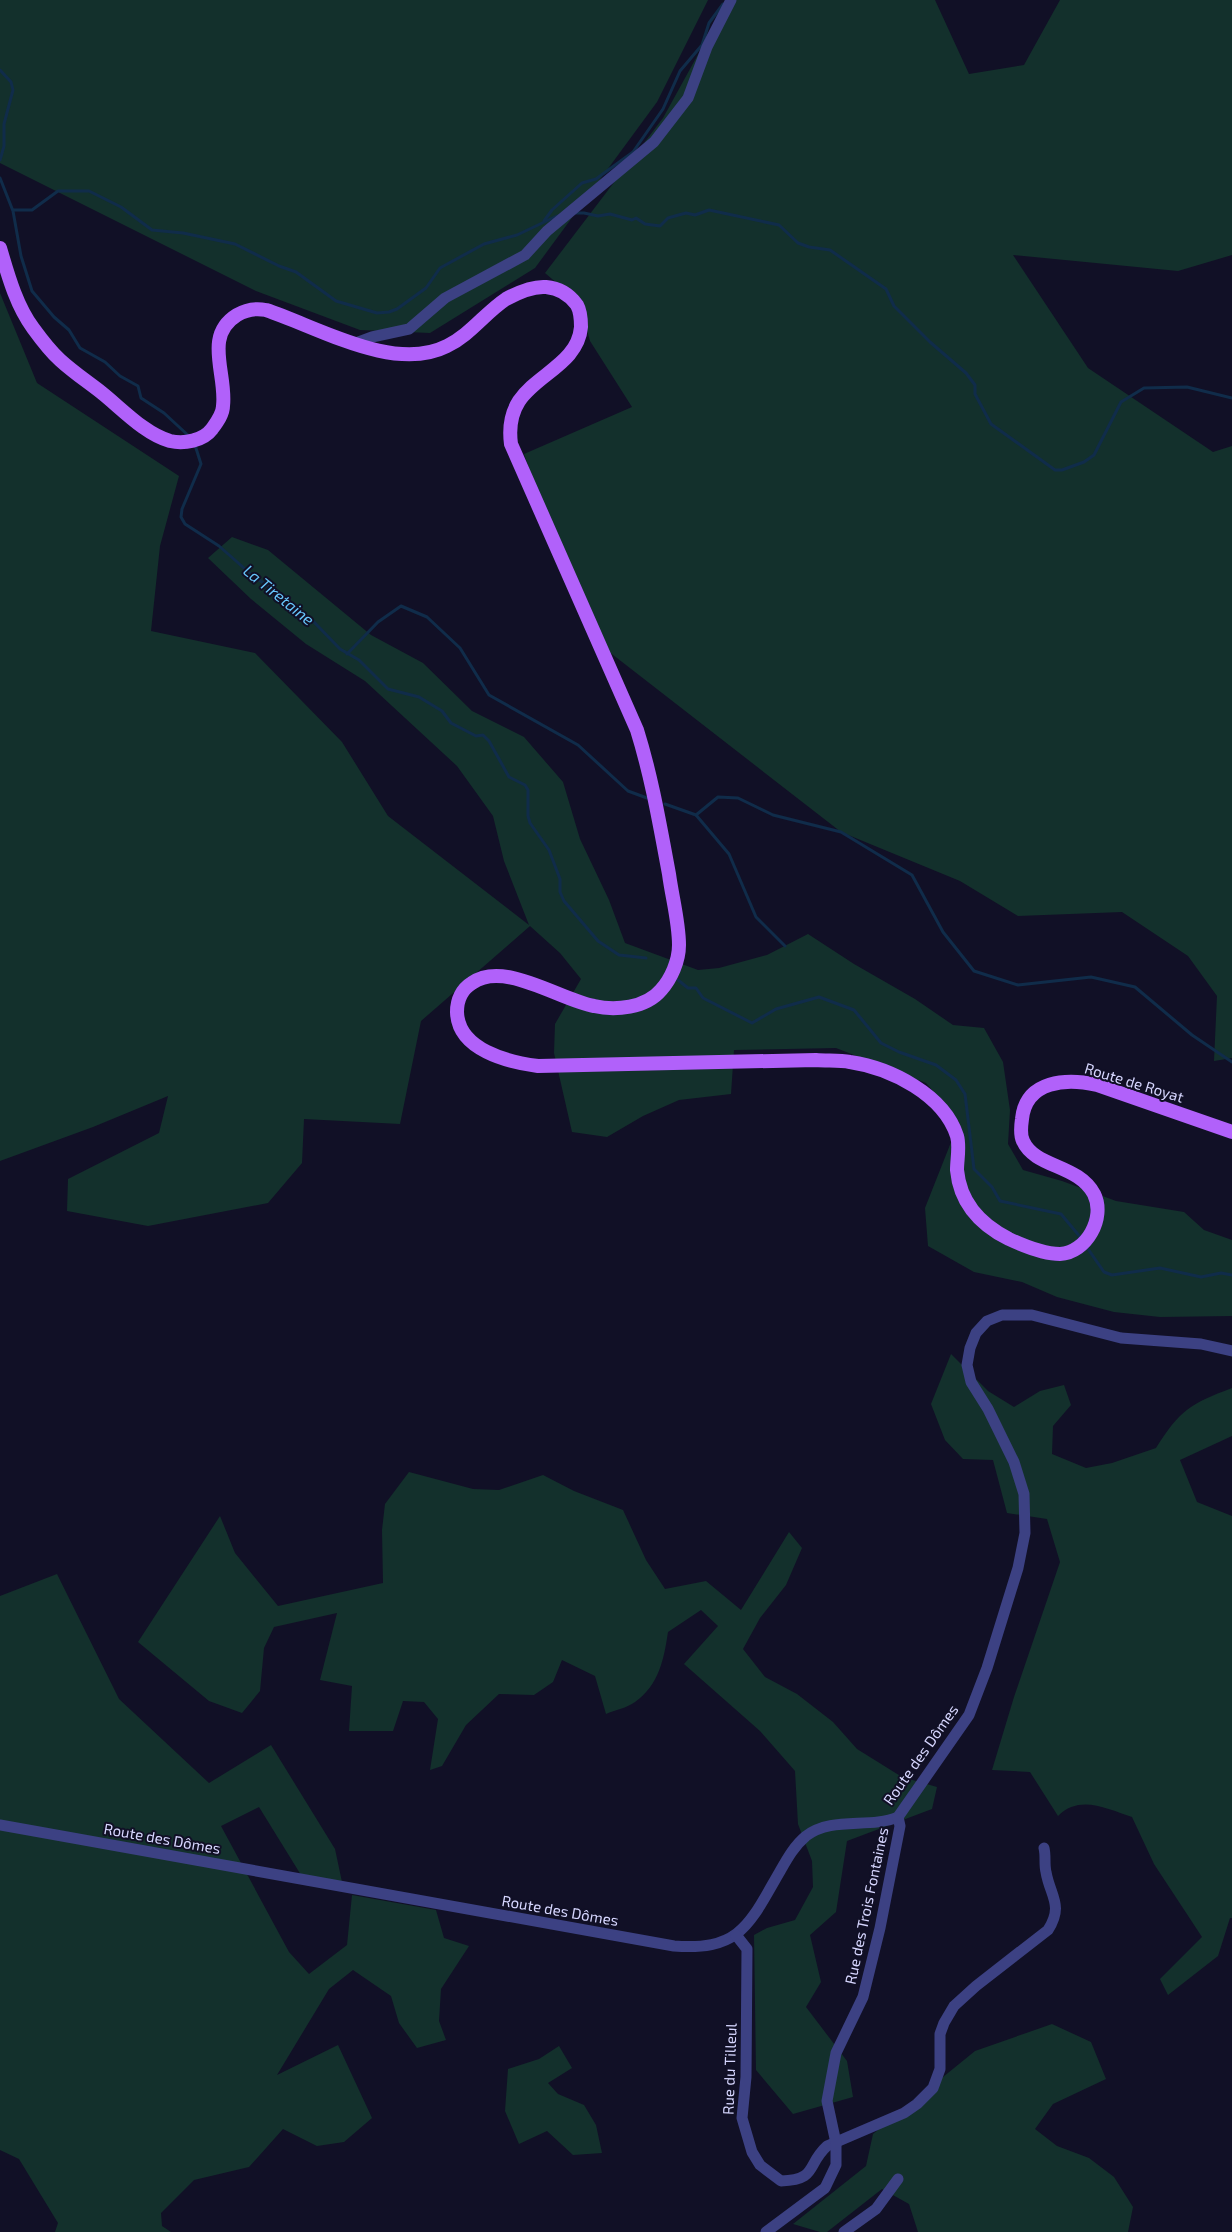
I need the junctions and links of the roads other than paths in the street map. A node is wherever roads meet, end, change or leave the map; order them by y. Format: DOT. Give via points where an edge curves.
graph roads {
  1 [pos="731,0"];
  2 [pos="0,248"];
  3 [pos="356,343"];
  4 [pos="1232,1132"];
  5 [pos="1232,1352"];
  6 [pos="898,1817"];
  7 [pos="0,1825"];
  8 [pos="1044,1848"];
  9 [pos="736,1935"];
  10 [pos="836,2143"];
  11 [pos="898,2179"];
  12 [pos="766,2232"];
  13 [pos="844,2232"];
  1 -- 3 [label="street" via="707,47 688,98 654,142 547,231 525,255 445,298 408,329"];
  2 -- 3 [label="main road, Route de Royat" via="19,303 32,327 60,360 156,434 180,442 209,433 223,408 217,344 223,328 244,311 266,310"];
  3 -- 4 [label="main road, Route de Royat" via="392,354 427,353 462,336 507,299 542,287 557,288 570,297 581,320 580,335 573,349 519,401 509,427 510,444 638,730 650,770 676,920 677,960 661,991 649,1000 610,1009 506,977 489,976 475,980 460,996 458,1020 463,1032 481,1049 519,1064 538,1066 850,1062 882,1071 935,1100 949,1118 958,1138 957,1172 964,1198 980,1221 1036,1250 1060,1254 1076,1249 1091,1236 1097,1214 1095,1196 1084,1180 1043,1160 1023,1141 1022,1114 1037,1091 1050,1084 1078,1080"];
  5 -- 6 [label="street, Route des Dômes" via="1201,1344 1121,1338 1032,1316 1002,1316 987,1320 976,1333 967,1365 971,1382 1014,1462 1024,1494 1025,1533 1010,1595 969,1715"];
  6 -- 9 [label="street, Route des Dômes" via="886,1822 828,1826 808,1835 792,1850 748,1924"];
  6 -- 10 [label="street, Rue des Trois Fontaines" via="900,1826 865,1988 836,2053 828,2100"];
  7 -- 9 [label="street, Route des Dômes" via="674,1946 712,1946"];
  8 -- 10 [label="street, Rue du Tilleul" via="1045,1872 1056,1906 1054,1920 1048,1930 954,2006 940,2034 940,2069 933,2088 904,2113"];
  9 -- 10 [label="street, Rue du Tilleul" via="747,1949 746,2077 742,2118 752,2152 772,2176 780,2182 790,2181 806,2177 819,2153"];
  10 -- 12 [label="street, Rue des Trois Fontaines" via="836,2165 825,2188"];
  11 -- 13 [label="street" via="876,2209"];
}
